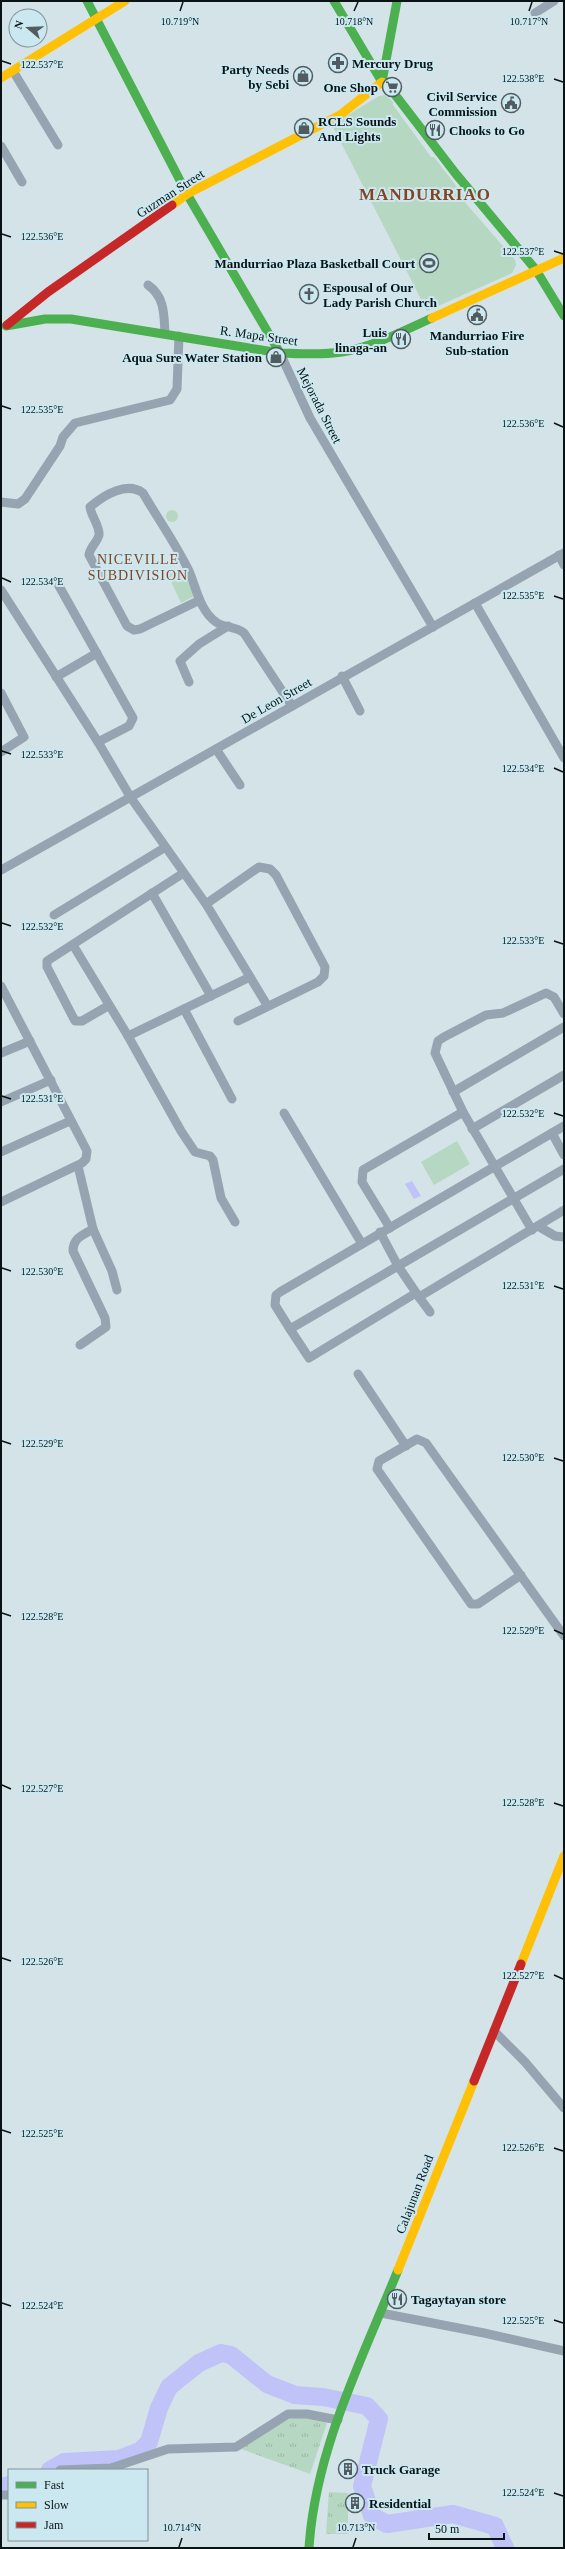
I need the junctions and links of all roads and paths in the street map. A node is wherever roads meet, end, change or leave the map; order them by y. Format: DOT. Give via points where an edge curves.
graph roads {
  1 [pos="87,1"];
  2 [pos="125,1"];
  3 [pos="334,1"];
  4 [pos="397,1"];
  5 [pos="554,1"];
  6 [pos="535,12"];
  7 [pos="95,18"];
  8 [pos="13,70"];
  9 [pos="1,78"];
  10 [pos="382,82"];
  11 [pos="58,145"];
  12 [pos="1,146"];
  13 [pos="22,182"];
  14 [pos="187,194"];
  15 [pos="564,258"];
  16 [pos="536,270"];
  17 [pos="148,285"];
  18 [pos="564,316"];
  19 [pos="3,327"];
  20 [pos="165,334"];
  21 [pos="179,336"];
  22 [pos="280,353"];
  23 [pos="1,502"];
  24 [pos="562,554"];
  25 [pos="564,565"];
  26 [pos="60,586"];
  27 [pos="1,590"];
  28 [pos="200,600"];
  29 [pos="475,603"];
  30 [pos="228,626"];
  31 [pos="433,627"];
  32 [pos="97,653"];
  33 [pos="342,676"];
  34 [pos="56,677"];
  35 [pos="189,682"];
  36 [pos="1,694"];
  37 [pos="292,706"];
  38 [pos="360,711"];
  39 [pos="98,742"];
  40 [pos="216,749"];
  41 [pos="1,752"];
  42 [pos="564,758"];
  43 [pos="240,785"];
  44 [pos="131,798"];
  45 [pos="164,848"];
  46 [pos="1,870"];
  47 [pos="182,874"];
  48 [pos="152,893"];
  49 [pos="206,904"];
  50 [pos="54,915"];
  51 [pos="73,945"];
  52 [pos="250,977"];
  53 [pos="1,986"];
  54 [pos="210,996"];
  55 [pos="5,1001"];
  56 [pos="267,1005"];
  57 [pos="108,1006"];
  58 [pos="184,1009"];
  59 [pos="564,1014"];
  60 [pos="238,1021"];
  61 [pos="564,1027"];
  62 [pos="128,1036"];
  63 [pos="30,1041"];
  64 [pos="1,1053"];
  65 [pos="564,1075"];
  66 [pos="50,1080"];
  67 [pos="453,1092"];
  68 [pos="232,1099"];
  69 [pos="1,1102"];
  70 [pos="462,1112"];
  71 [pos="284,1113"];
  72 [pos="70,1121"];
  73 [pos="564,1126"];
  74 [pos="472,1129"];
  75 [pos="552,1133"];
  76 [pos="1,1152"];
  77 [pos="564,1155"];
  78 [pos="78,1166"];
  79 [pos="494,1167"];
  80 [pos="564,1169"];
  81 [pos="513,1199"];
  82 [pos="1,1202"];
  83 [pos="564,1210"];
  84 [pos="235,1222"];
  85 [pos="390,1228"];
  86 [pos="535,1228"];
  87 [pos="93,1229"];
  88 [pos="380,1232"];
  89 [pos="564,1237"];
  90 [pos="362,1244"];
  91 [pos="398,1266"];
  92 [pos="117,1290"];
  93 [pos="418,1295"];
  94 [pos="430,1312"];
  95 [pos="290,1329"];
  96 [pos="80,1345"];
  97 [pos="358,1374"];
  98 [pos="406,1446"];
  99 [pos="520,1575"];
  100 [pos="564,1636"];
  101 [pos="564,1856"];
  102 [pos="494,2031"];
  103 [pos="564,2108"];
  104 [pos="381,2313"];
  105 [pos="564,2351"];
  106 [pos="338,2420"];
  107 [pos="86,2469"];
  108 [pos="309,2548"];
  1 -- 7 [label="main road, Mejorada Street"];
  2 -- 7 [label="main road"];
  3 -- 10 [label="main road"];
  4 -- 10 [label="main road"];
  5 -- 6 [label="street"];
  7 -- 8 [label="main road"];
  7 -- 14 [label="main road, Mejorada Street"];
  8 -- 9 [label="main road"];
  8 -- 11 [label="street"];
  10 -- 14 [label="main road, Guzman Street" via="340,115"];
  10 -- 16 [label="main road" via="393,92 456,174"];
  12 -- 13 [label="street"];
  14 -- 19 [label="main road, Guzman Street" via="48,292"];
  14 -- 22 [label="main road, Mejorada Street"];
  15 -- 16 [label="main road, R. Mapa Street"];
  16 -- 18 [label="main road"];
  16 -- 22 [label="main road, R. Mapa Street" via="384,340 342,352"];
  17 -- 20 [label="street" via="163,304"];
  19 -- 20 [label="main road, R. Mapa Street" via="45,319 71,319"];
  20 -- 21 [label="main road, R. Mapa Street"];
  21 -- 22 [label="main road, R. Mapa Street"];
  21 -- 23 [label="street" via="177,388 170,400 76,423 63,437 60,446 25,499 18,504"];
  22 -- 31 [label="street, Mejorada Street" via="310,418"];
  24 -- 25 [label="street"];
  24 -- 29 [label="street, De Leon Street"];
  26 -- 32 [label="street"];
  27 -- 34 [label="street"];
  28 -- 28 [label="street" via="189,571 143,493 128,486 90,507 99,530 97,541 89,555 127,626 134,630 140,629"];
  28 -- 30 [label="street" via="216,622"];
  29 -- 31 [label="street, De Leon Street"];
  29 -- 42 [label="street"];
  30 -- 35 [label="street" via="199,644 180,661"];
  30 -- 37 [label="street" via="244,633"];
  31 -- 33 [label="street, De Leon Street"];
  32 -- 34 [label="street"];
  32 -- 39 [label="street" via="133,721 129,726"];
  33 -- 37 [label="street, De Leon Street"];
  33 -- 38 [label="street"];
  34 -- 39 [label="street"];
  36 -- 41 [label="street" via="24,737"];
  37 -- 40 [label="street, De Leon Street"];
  39 -- 44 [label="street"];
  40 -- 43 [label="street"];
  40 -- 44 [label="street, De Leon Street"];
  44 -- 45 [label="street"];
  44 -- 46 [label="street, De Leon Street"];
  45 -- 47 [label="street"];
  45 -- 50 [label="street"];
  47 -- 48 [label="street"];
  47 -- 49 [label="street"];
  48 -- 51 [label="street"];
  48 -- 54 [label="street"];
  49 -- 52 [label="street"];
  49 -- 56 [label="street" via="259,867 270,869 276,875 325,967 324,976 318,982"];
  51 -- 57 [label="street"];
  51 -- 57 [label="street" via="49,958 46,963 75,1021 82,1021"];
  52 -- 54 [label="street"];
  52 -- 56 [label="street"];
  53 -- 55 [label="street"];
  54 -- 58 [label="street"];
  55 -- 63 [label="street"];
  56 -- 60 [label="street"];
  57 -- 62 [label="street"];
  58 -- 62 [label="street"];
  58 -- 68 [label="street"];
  59 -- 67 [label="street" via="554,997 546,993 503,1013 486,1015 438,1041 435,1053"];
  61 -- 67 [label="street"];
  62 -- 84 [label="street" via="193,1149 213,1160 221,1198"];
  63 -- 64 [label="street"];
  63 -- 66 [label="street"];
  65 -- 74 [label="street"];
  66 -- 69 [label="street"];
  66 -- 72 [label="street"];
  67 -- 70 [label="street"];
  70 -- 74 [label="street"];
  70 -- 85 [label="street" via="362,1170 362,1182"];
  71 -- 90 [label="street"];
  72 -- 76 [label="street"];
  72 -- 78 [label="street" via="87,1151 85,1161"];
  73 -- 75 [label="street"];
  74 -- 79 [label="street"];
  75 -- 77 [label="street"];
  75 -- 79 [label="street"];
  78 -- 82 [label="street"];
  78 -- 87 [label="street"];
  79 -- 81 [label="street"];
  79 -- 85 [label="street"];
  80 -- 81 [label="street"];
  81 -- 86 [label="street"];
  81 -- 91 [label="street"];
  83 -- 86 [label="street"];
  85 -- 88 [label="street"];
  86 -- 89 [label="street"];
  86 -- 93 [label="street"];
  87 -- 92 [label="street" via="112,1271"];
  87 -- 96 [label="street" via="76,1239 73,1251 105,1318 106,1327"];
  88 -- 90 [label="street"];
  88 -- 91 [label="street"];
  90 -- 95 [label="street" via="276,1295 275,1305"];
  91 -- 93 [label="street"];
  91 -- 95 [label="street"];
  93 -- 94 [label="street"];
  93 -- 95 [label="street" via="309,1358"];
  97 -- 98 [label="street"];
  98 -- 99 [label="street" via="417,1439 426,1443"];
  98 -- 99 [label="street" via="379,1460 377,1469 471,1604 478,1604"];
  99 -- 100 [label="street"];
  101 -- 102 [label="main road, Calajunan Road"];
  102 -- 103 [label="street" via="526,2062"];
  102 -- 104 [label="main road, Calajunan Road"];
  104 -- 105 [label="street"];
  104 -- 106 [label="main road, Calajunan Road"];
  106 -- 107 [label="street" via="306,2414 288,2414 236,2447 168,2449 111,2468"];
  106 -- 108 [label="main road, Calajunan Road" via="316,2493"];
}
